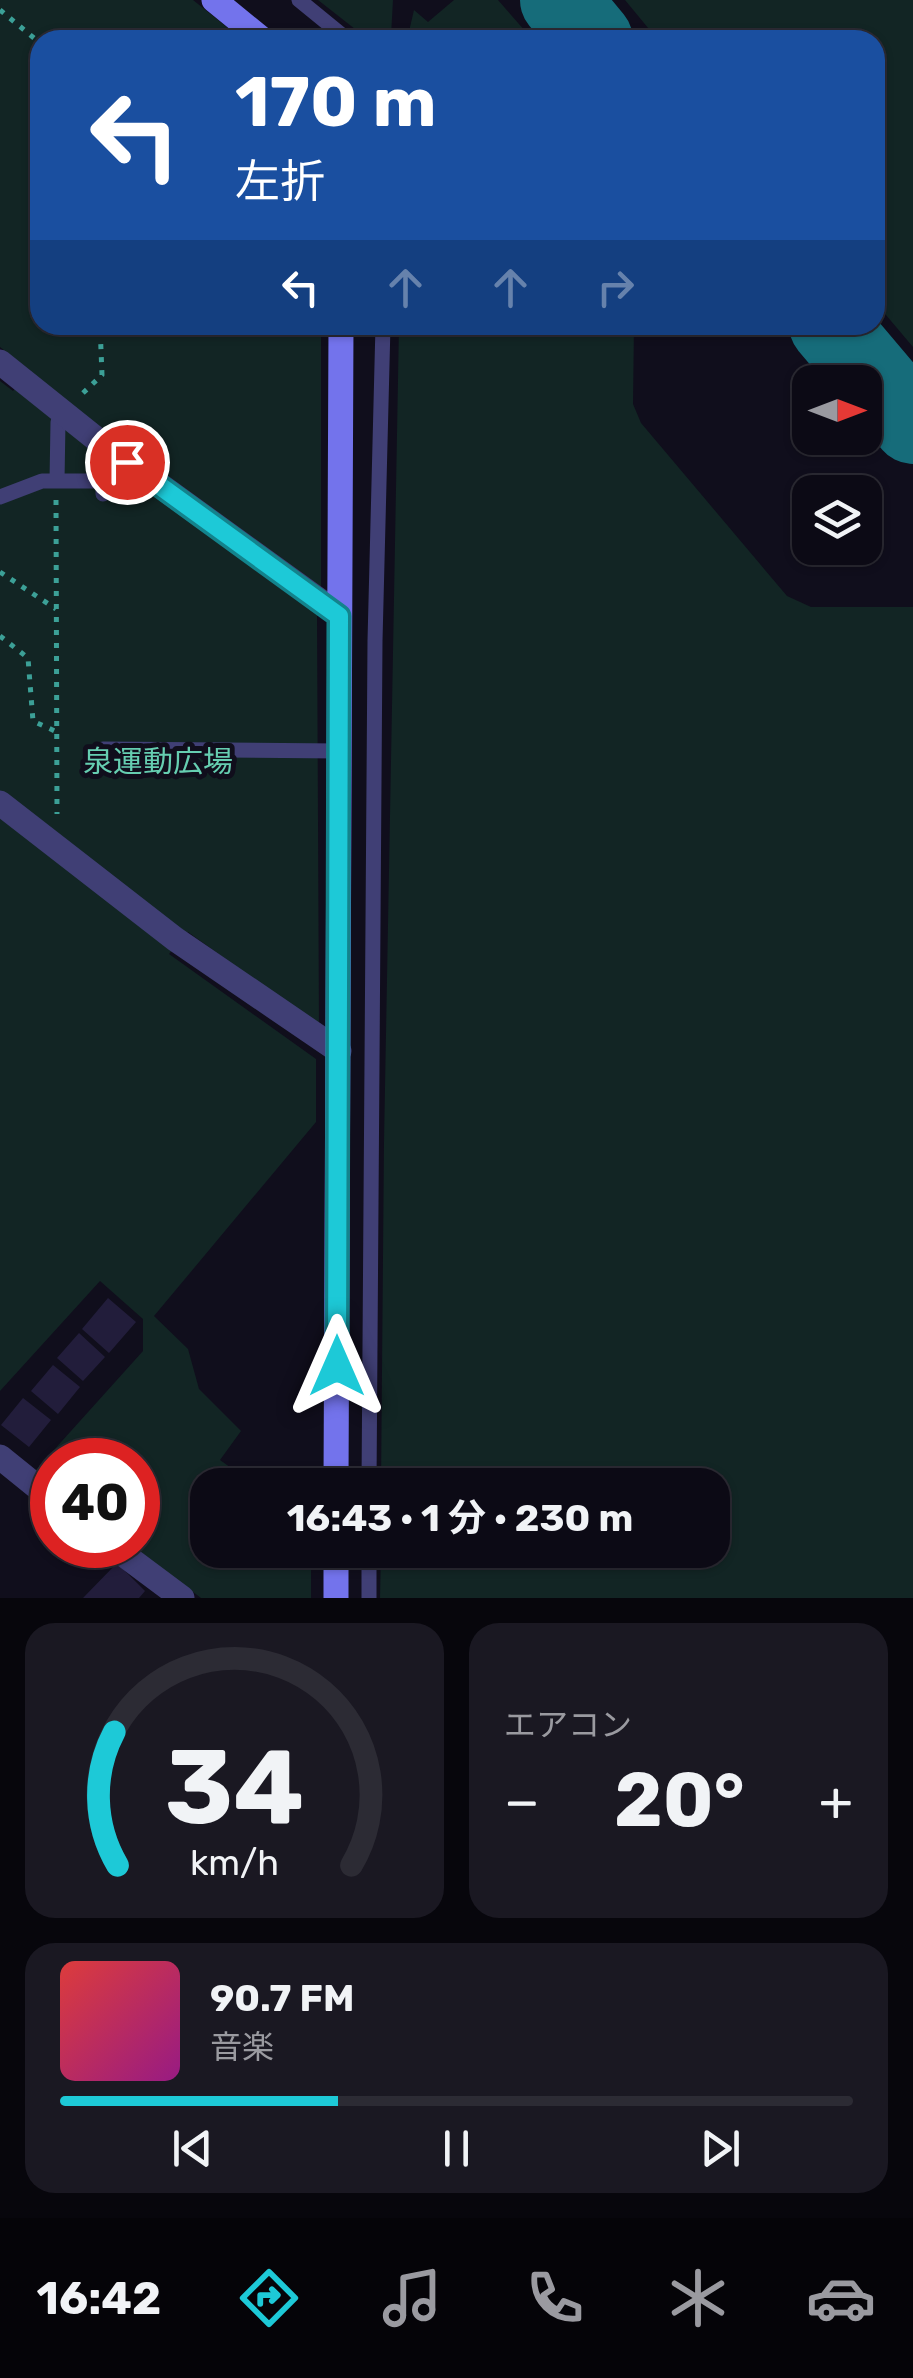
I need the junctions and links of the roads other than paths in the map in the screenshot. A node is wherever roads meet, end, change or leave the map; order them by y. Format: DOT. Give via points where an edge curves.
graph roads {
  1 [pos="214,0"];
  2 [pos="299,0"];
  3 [pos="251,30"];
  4 [pos="336,30"];
  5 [pos="341,335"];
  6 [pos="383,335"];
  7 [pos="0,362"];
  8 [pos="64,414"];
  9 [pos="56,485"];
  10 [pos="102,494"];
  11 [pos="0,497"];
  12 [pos="339,616"];
  13 [pos="103,749"];
  14 [pos="339,751"];
  15 [pos="0,802"];
  16 [pos="339,1051"];
  17 [pos="0,1457"];
  18 [pos="336,1468"];
  19 [pos="370,1468"];
  20 [pos="30,1481"];
  21 [pos="141,1568"];
  22 [pos="336,1568"];
  23 [pos="369,1568"];
  24 [pos="182,1598"];
  25 [pos="336,1598"];
  26 [pos="369,1598"];
  1 -- 3 [label="street"];
  2 -- 4 [label="lane"];
  5 -- 12 [label="street"];
  6 -- 19 [label="lane"];
  7 -- 8 [label="street"];
  8 -- 9 [label="lane" via="58,422"];
  8 -- 12 [label="street"];
  9 -- 10 [label="lane" via="102,482"];
  9 -- 11 [label="lane" via="42,481"];
  12 -- 14 [label="street"];
  13 -- 14 [label="lane"];
  14 -- 16 [label="street"];
  15 -- 16 [label="street" via="175,939"];
  16 -- 18 [label="street"];
  17 -- 20 [label="street"];
  21 -- 24 [label="street"];
  22 -- 25 [label="street"];
  23 -- 26 [label="lane"];
}
